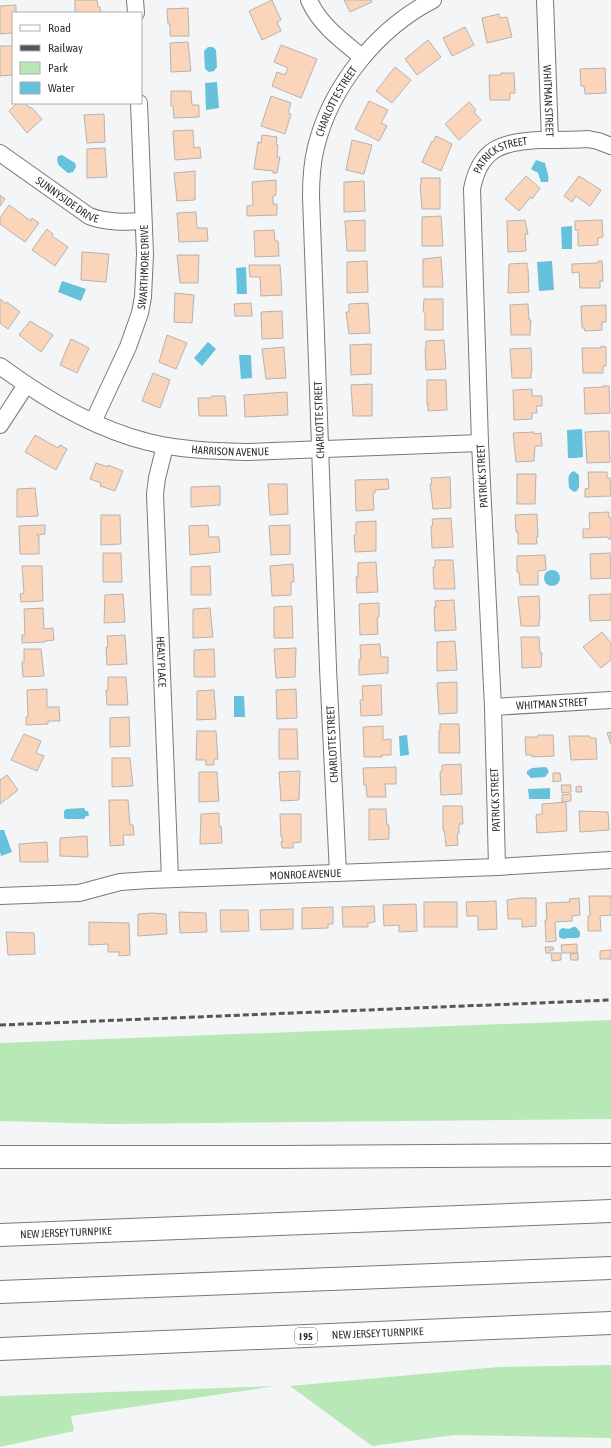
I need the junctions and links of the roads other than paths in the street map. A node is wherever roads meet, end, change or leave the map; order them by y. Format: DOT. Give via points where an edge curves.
graph roads {
  1 [pos="135,0"];
  2 [pos="309,0"];
  3 [pos="433,0"];
  4 [pos="545,0"];
  5 [pos="136,12"];
  6 [pos="362,57"];
  7 [pos="139,104"];
  8 [pos="550,140"];
  9 [pos="611,146"];
  10 [pos="0,153"];
  11 [pos="143,221"];
  12 [pos="0,366"];
  13 [pos="26,385"];
  14 [pos="92,422"];
  15 [pos="0,425"];
  16 [pos="480,443"];
  17 [pos="165,446"];
  18 [pos="320,449"];
  19 [pos="611,700"];
  20 [pos="493,707"];
  21 [pos="611,860"];
  22 [pos="497,867"];
  23 [pos="338,873"];
  24 [pos="170,879"];
  25 [pos="0,896"];
  26 [pos="611,1155"];
  27 [pos="0,1157"];
  28 [pos="611,1211"];
  29 [pos="0,1236"];
  30 [pos="611,1268"];
  31 [pos="0,1292"];
  32 [pos="611,1323"];
  33 [pos="0,1349"];
  1 -- 5 [label="street"];
  2 -- 6 [label="street, CHARLOTTE STREET" via="322,21"];
  3 -- 6 [label="street" via="382,35"];
  4 -- 8 [label="street, WHITMAN STREET"];
  6 -- 18 [label="street, CHARLOTTE STREET" via="330,108 312,163"];
  7 -- 11 [label="street, SWARTHMORE DRIVE"];
  8 -- 9 [label="street, WHITMAN STREET" via="588,140"];
  8 -- 16 [label="street, PATRICK STREET" via="514,142 500,147 484,159 473,181 471,200"];
  10 -- 11 [label="street, SUNNYSIDE DRIVE" via="90,216 115,222"];
  11 -- 14 [label="street, SWARTHMORE DRIVE" via="145,276 140,313 128,347"];
  12 -- 13 [label="street, HARRISON AVENUE"];
  13 -- 14 [label="street, HARRISON AVENUE"];
  13 -- 15 [label="street"];
  14 -- 17 [label="street, HARRISON AVENUE" via="131,437"];
  16 -- 18 [label="street, HARRISON AVENUE"];
  16 -- 20 [label="street, PATRICK STREET"];
  17 -- 18 [label="street, HARRISON AVENUE" via="247,452"];
  17 -- 24 [label="street, HEALY PLACE" via="155,494"];
  18 -- 23 [label="street, CHARLOTTE STREET"];
  19 -- 20 [label="street, WHITMAN STREET"];
  20 -- 22 [label="street, PATRICK STREET"];
  21 -- 22 [label="street, MONROE AVENUE"];
  22 -- 23 [label="street, MONROE AVENUE"];
  23 -- 24 [label="street, MONROE AVENUE"];
  24 -- 25 [label="street, MONROE AVENUE" via="120,882 79,893"];
  26 -- 27 [label="highway"];
  28 -- 29 [label="highway, NEW JERSEY TURNPIKE"];
  30 -- 31 [label="highway"];
  32 -- 33 [label="highway, NEW JERSEY TURNPIKE / I 95"];
}
